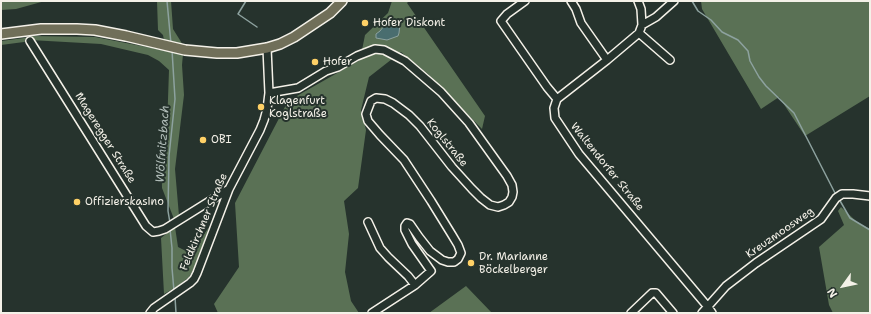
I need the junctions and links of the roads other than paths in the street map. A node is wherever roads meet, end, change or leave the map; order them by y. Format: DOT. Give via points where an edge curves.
graph roads {
  1 [pos="342,1"];
  2 [pos="525,1"];
  3 [pos="571,1"];
  4 [pos="638,1"];
  5 [pos="674,1"];
  6 [pos="642,26"];
  7 [pos="639,33"];
  8 [pos="1,34"];
  9 [pos="30,41"];
  10 [pos="267,48"];
  11 [pos="607,60"];
  12 [pos="670,60"];
  13 [pos="269,93"];
  14 [pos="557,99"];
  15 [pos="229,189"];
  16 [pos="870,196"];
  17 [pos="368,222"];
  18 [pos="414,285"];
  19 [pos="710,310"];
  20 [pos="150,313"];
  21 [pos="372,313"];
  22 [pos="631,313"];
  23 [pos="674,313"];
  24 [pos="702,313"];
  1 -- 10 [label="main road" via="330,13 294,37"];
  2 -- 14 [label="street" via="501,21"];
  3 -- 11 [label="street" via="581,23"];
  4 -- 6 [label="street"];
  5 -- 6 [label="street"];
  6 -- 7 [label="street"];
  7 -- 11 [label="street"];
  7 -- 12 [label="street"];
  8 -- 10 [label="main road" via="41,29 77,29 110,33 185,50 217,53"];
  9 -- 15 [label="street, Mageregger Straße" via="146,226 153,232 165,229"];
  10 -- 13 [label="street, Feldkirchner Straße"];
  11 -- 14 [label="street"];
  13 -- 15 [label="street, Feldkirchner Straße" via="268,109 260,130"];
  13 -- 18 [label="street, Koglstraße" via="298,88 358,56 374,49 384,50 411,66 469,123 512,185 512,197 504,205 490,205 481,198 452,167 420,126 393,103 376,98 368,107 368,121 404,160 461,253 454,262 442,260 430,251 410,224 406,223 404,230 431,271"];
  14 -- 19 [label="street, Waltendorfer Straße" via="554,108 555,118 579,154"];
  15 -- 20 [label="street, Feldkirchner Straße" via="194,278"];
  16 -- 19 [label="street, Kreuzmoosweg" via="842,194 836,198 821,219 726,286 714,299"];
  17 -- 18 [label="street" via="380,248"];
  18 -- 21 [label="street, Koglstraße"];
  19 -- 24 [label="street, Kreuzmoosweg"];
  22 -- 23 [label="street" via="652,293 656,293"];
}
